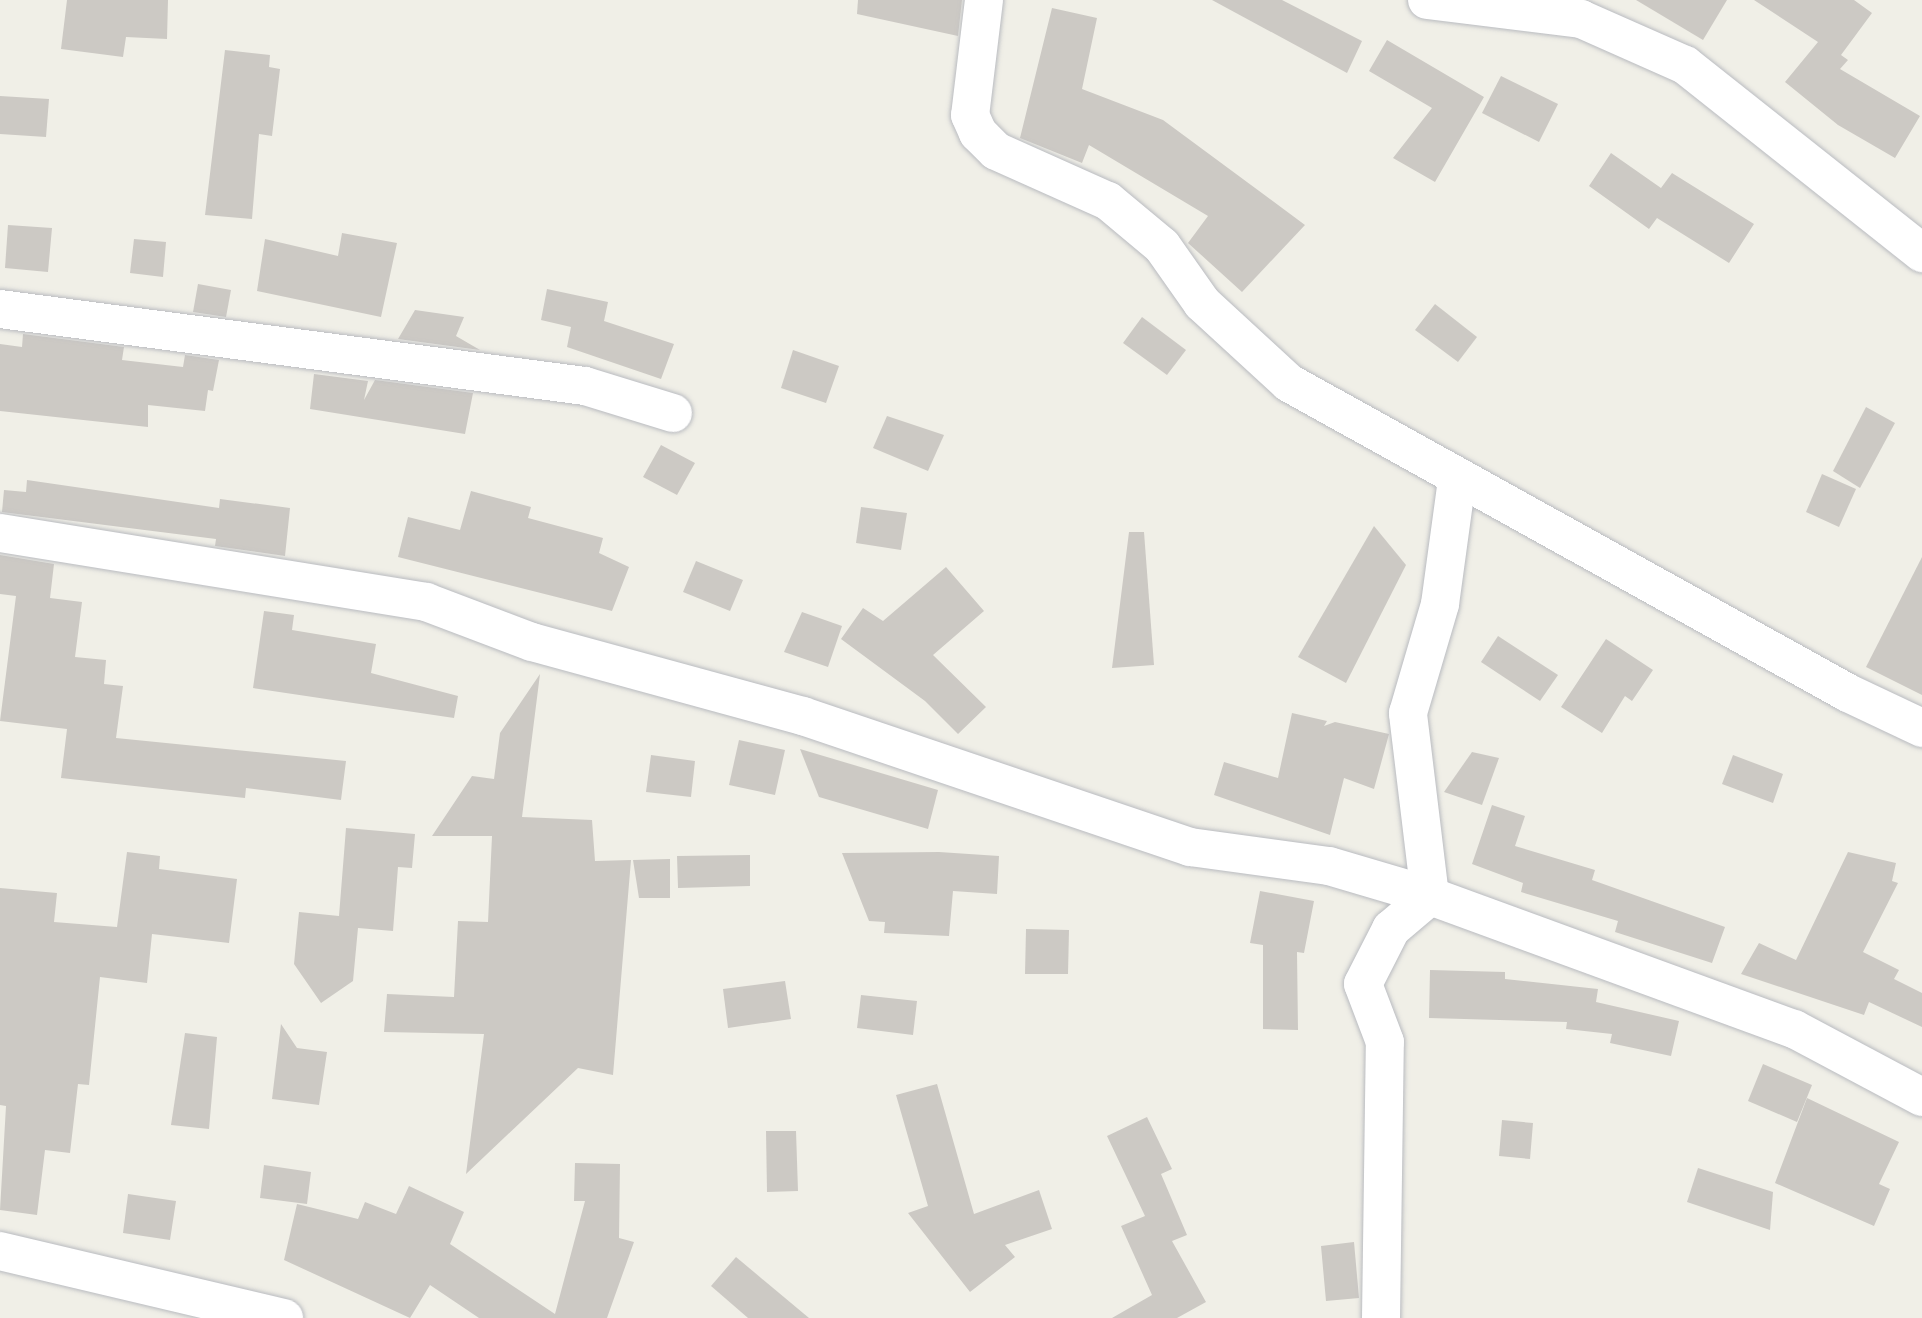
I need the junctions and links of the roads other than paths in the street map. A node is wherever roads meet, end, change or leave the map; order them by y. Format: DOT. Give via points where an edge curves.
graph roads {
  1 [pos="984,0"];
  2 [pos="1427,0"];
  3 [pos="1922,253"];
  4 [pos="0,309"];
  5 [pos="673,413"];
  6 [pos="1457,480"];
  7 [pos="0,533"];
  8 [pos="1922,728"];
  9 [pos="1430,896"];
  10 [pos="1922,1097"];
  11 [pos="0,1251"];
  12 [pos="218,1311"];
  13 [pos="284,1318"];
  14 [pos="1381,1318"];
  1 -- 6 [label="street" via="970,115 996,151 1108,201 1162,246 1202,303 1289,383"];
  2 -- 3 [label="street" via="1581,19 1685,65"];
  4 -- 5 [label="street" via="274,340 584,386"];
  6 -- 8 [label="street"];
  6 -- 9 [label="street" via="1440,604 1408,713"];
  7 -- 9 [label="street" via="426,602 532,642 803,716 1190,847 1329,866"];
  9 -- 10 [label="street" via="1794,1028"];
  9 -- 14 [label="street" via="1391,929 1363,984 1385,1042"];
  11 -- 12 [label="street"];
  12 -- 13 [label="street"];
}
